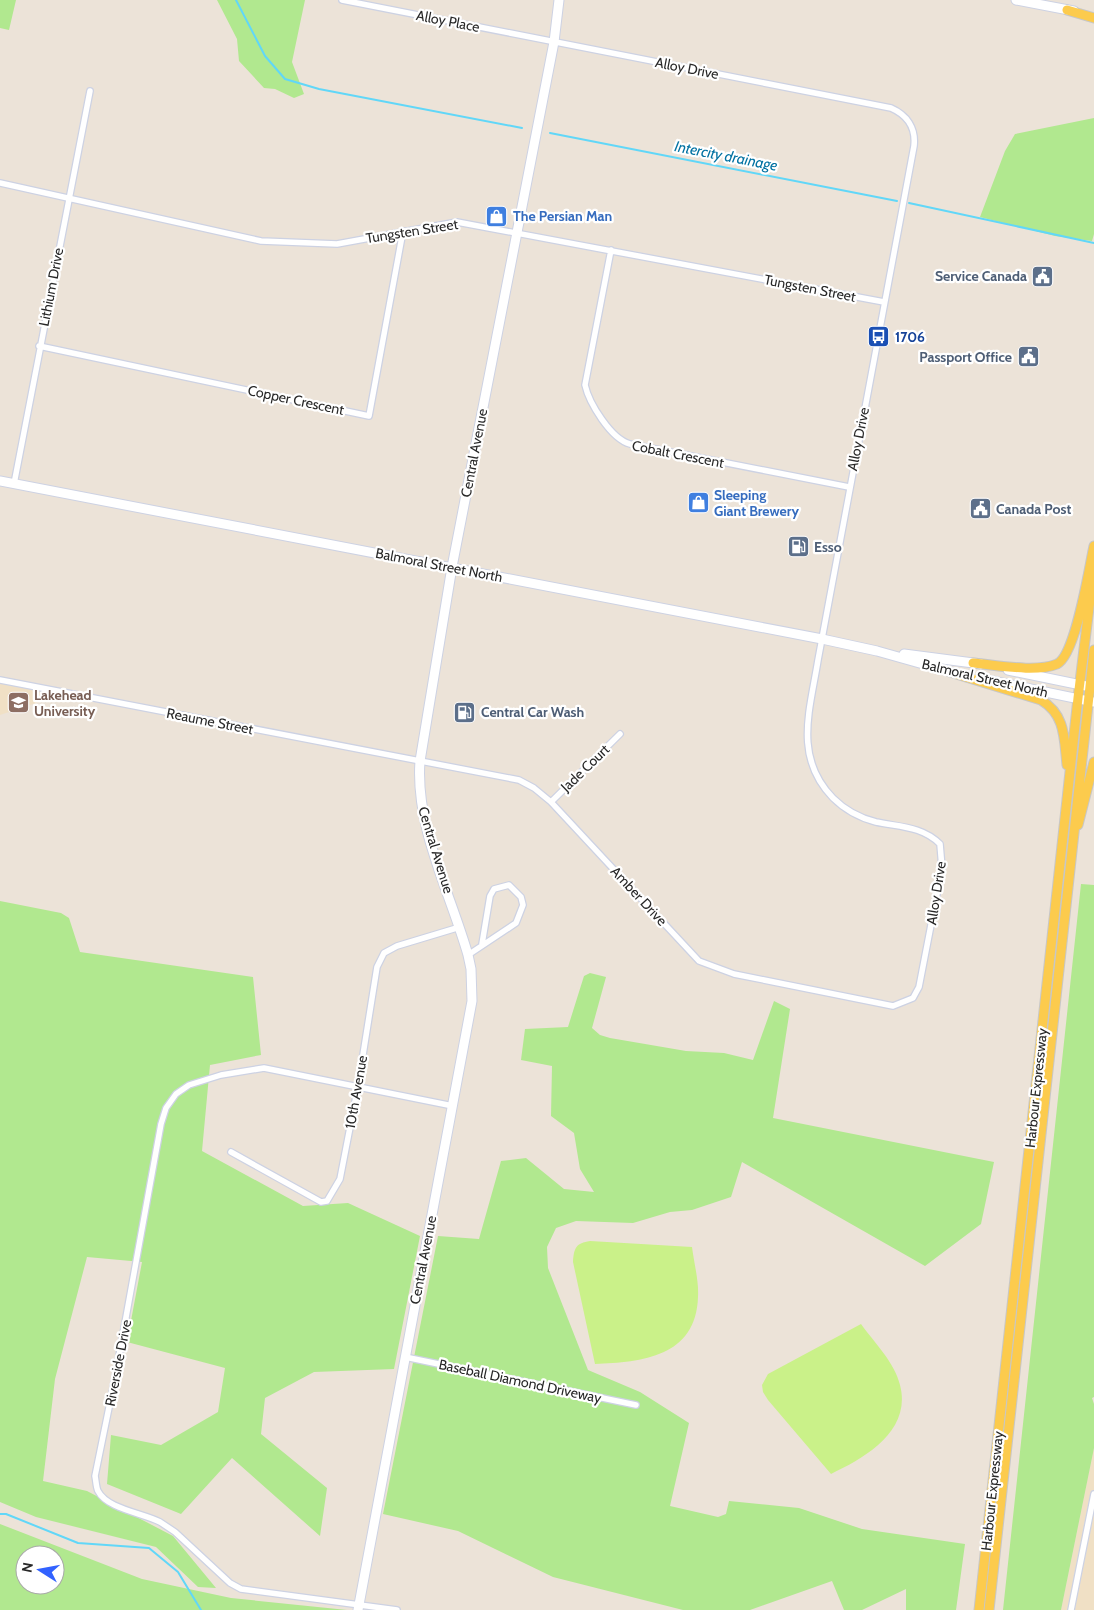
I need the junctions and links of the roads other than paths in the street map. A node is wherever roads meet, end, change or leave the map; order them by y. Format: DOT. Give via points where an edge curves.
graph roads {
  1 [pos="342,0"];
  2 [pos="559,0"];
  3 [pos="1016,0"];
  4 [pos="1067,10"];
  5 [pos="1094,12"];
  6 [pos="1094,17"];
  7 [pos="554,42"];
  8 [pos="90,91"];
  9 [pos="0,183"];
  10 [pos="68,197"];
  11 [pos="403,231"];
  12 [pos="517,232"];
  13 [pos="611,250"];
  14 [pos="884,302"];
  15 [pos="39,346"];
  16 [pos="0,481"];
  17 [pos="14,484"];
  18 [pos="849,487"];
  19 [pos="1094,546"];
  20 [pos="452,567"];
  21 [pos="1094,567"];
  22 [pos="822,639"];
  23 [pos="1094,650"];
  24 [pos="877,651"];
  25 [pos="973,663"];
  26 [pos="950,672"];
  27 [pos="0,680"];
  28 [pos="1080,685"];
  29 [pos="1092,688"];
  30 [pos="1078,698"];
  31 [pos="1091,701"];
  32 [pos="620,734"];
  33 [pos="420,761"];
  34 [pos="1094,762"];
  35 [pos="1069,783"];
  36 [pos="551,802"];
  37 [pos="1069,864"];
  38 [pos="460,927"];
  39 [pos="482,944"];
  40 [pos="468,955"];
  41 [pos="873,1003"];
  42 [pos="358,1086"];
  43 [pos="453,1106"];
  44 [pos="231,1152"];
  45 [pos="405,1357"];
  46 [pos="636,1405"];
  47 [pos="1094,1494"];
  48 [pos="358,1608"];
  49 [pos="397,1610"];
  50 [pos="980,1610"];
  51 [pos="989,1610"];
  52 [pos="1071,1610"];
  1 -- 7 [label="street, Alloy Place"];
  2 -- 7 [label="main road, Central Avenue"];
  3 -- 4 [label="main road"];
  4 -- 5 [label="main road"];
  4 -- 6 [label="main road"];
  7 -- 12 [label="main road, Central Avenue"];
  7 -- 14 [label="street, Alloy Drive" via="899,112 911,124 915,139"];
  8 -- 10 [label="street, Lithium Drive"];
  9 -- 10 [label="street, Tungsten Street"];
  10 -- 11 [label="street, Tungsten Street" via="261,241 337,244"];
  10 -- 15 [label="street, Lithium Drive"];
  11 -- 12 [label="street, Tungsten Street" via="457,222"];
  11 -- 15 [label="street, Copper Crescent" via="369,416"];
  12 -- 13 [label="street, Tungsten Street"];
  12 -- 20 [label="main road, Central Avenue"];
  13 -- 14 [label="street, Tungsten Street"];
  13 -- 18 [label="street, Cobalt Crescent" via="585,385 591,401 618,439"];
  14 -- 18 [label="street, Alloy Drive"];
  15 -- 17 [label="street, Lithium Drive"];
  16 -- 17 [label="main road, Balmoral Street North"];
  17 -- 20 [label="main road, Balmoral Street North"];
  18 -- 22 [label="street, Alloy Drive"];
  19 -- 25 [label="main road" via="1072,642 1058,664 1037,668"];
  20 -- 22 [label="main road, Balmoral Street North"];
  20 -- 33 [label="main road, Central Avenue"];
  21 -- 28 [label="main road, Harbour Expressway"];
  22 -- 24 [label="main road, Balmoral Street North"];
  22 -- 41 [label="street, Alloy Drive" via="807,730 807,751 815,776 847,810 874,821 921,830 940,844 943,855 919,987 913,998 904,1004"];
  23 -- 29 [label="main road, Harbour Expressway"];
  24 -- 25 [label="main road, Balmoral Street North"];
  24 -- 26 [label="main road, Balmoral Street North"];
  25 -- 28 [label="main road, Balmoral Street North"];
  26 -- 30 [label="main road, Balmoral Street North"];
  26 -- 35 [label="main road" via="1050,705 1062,725"];
  27 -- 33 [label="street, Reaume Street"];
  28 -- 29 [label="main road, Balmoral Street North"];
  28 -- 30 [label="main road, Harbour Expressway"];
  29 -- 31 [label="main road, Harbour Expressway"];
  30 -- 31 [label="main road, Balmoral Street North"];
  30 -- 35 [label="main road, Harbour Expressway"];
  31 -- 37 [label="main road, Harbour Expressway"];
  32 -- 36 [label="street, Jade Court"];
  33 -- 36 [label="street, Amber Drive" via="519,780"];
  33 -- 38 [label="main road, Central Avenue" via="418,780 424,818"];
  34 -- 37 [label="main road"];
  35 -- 50 [label="main road, Harbour Expressway"];
  36 -- 41 [label="street, Amber Drive" via="698,961 734,974"];
  37 -- 51 [label="main road, Harbour Expressway"];
  38 -- 40 [label="main road, Central Avenue"];
  38 -- 42 [label="street, 10th Avenue" via="384,953 376,967"];
  39 -- 39 [label="street" via="516,923 523,905 521,897 509,884 494,889 490,896"];
  39 -- 40 [label="street"];
  40 -- 43 [label="main road, Central Avenue" via="472,985 470,1016"];
  42 -- 43 [label="street, Riverside Drive"];
  42 -- 44 [label="street, 10th Avenue" via="340,1179 327,1201 321,1202"];
  42 -- 48 [label="street, Riverside Drive" via="264,1068 221,1074 189,1086 176,1094 166,1108 95,1476 98,1491 107,1502 160,1522 236,1587"];
  43 -- 45 [label="main road, Central Avenue"];
  45 -- 46 [label="street, Baseball Diamond Driveway"];
  45 -- 48 [label="main road, Central Avenue"];
  47 -- 52 [label="street"];
  48 -- 49 [label="street, Riverside Drive"];
}
